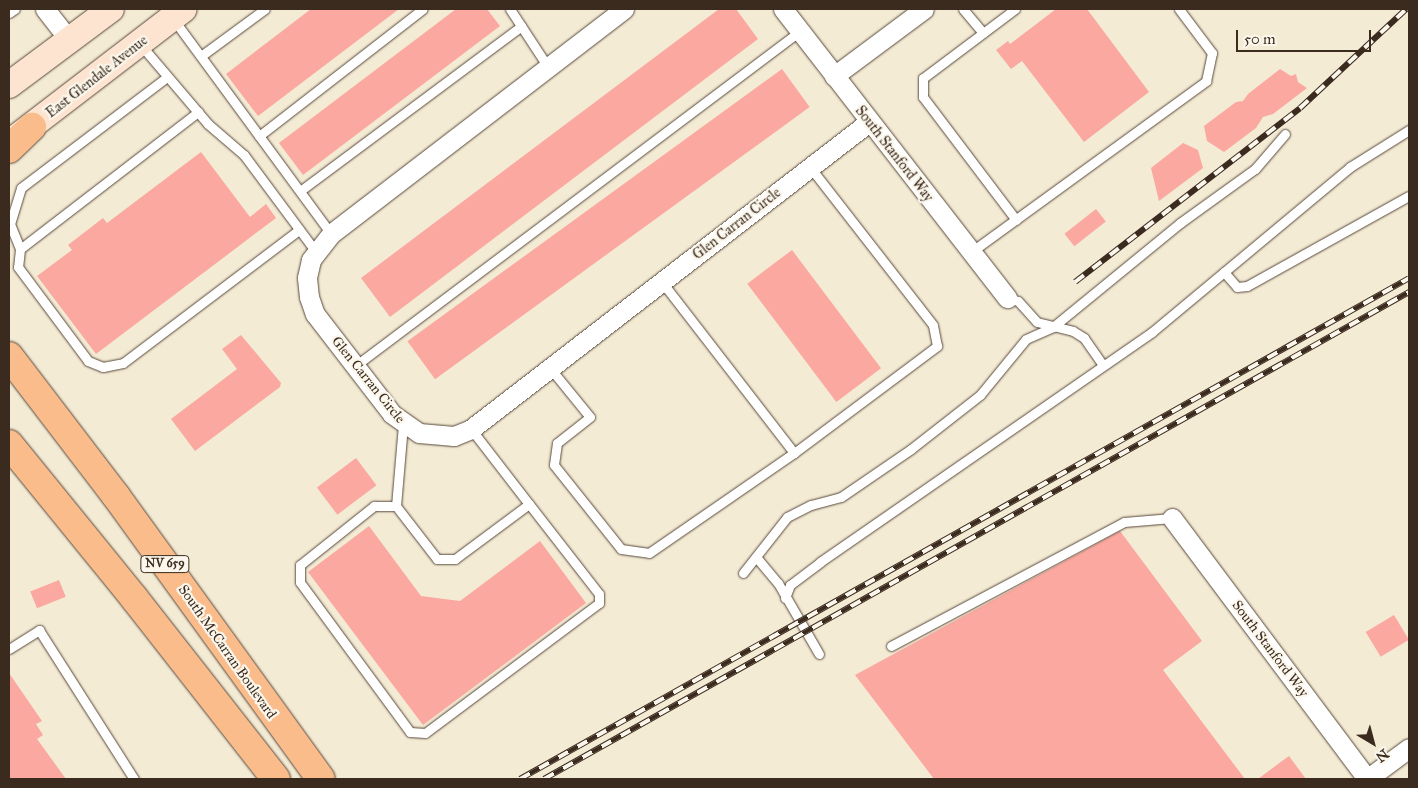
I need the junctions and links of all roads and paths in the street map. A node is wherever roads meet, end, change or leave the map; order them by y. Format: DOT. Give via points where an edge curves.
graph roads {
  1 [pos="15,9"];
  2 [pos="45,9"];
  3 [pos="111,9"];
  4 [pos="265,9"];
  5 [pos="423,9"];
  6 [pos="510,9"];
  7 [pos="624,9"];
  8 [pos="783,9"];
  9 [pos="924,9"];
  10 [pos="963,9"];
  11 [pos="1015,9"];
  12 [pos="1179,9"];
  13 [pos="9,13"];
  14 [pos="178,13"];
  15 [pos="521,26"];
  16 [pos="800,32"];
  17 [pos="983,33"];
  18 [pos="69,40"];
  19 [pos="140,44"];
  20 [pos="201,56"];
  21 [pos="548,67"];
  22 [pos="834,76"];
  23 [pos="168,77"];
  24 [pos="9,85"];
  25 [pos="198,112"];
  26 [pos="869,122"];
  27 [pos="32,127"];
  28 [pos="1409,130"];
  29 [pos="1286,134"];
  30 [pos="260,136"];
  31 [pos="9,144"];
  32 [pos="9,149"];
  33 [pos="810,167"];
  34 [pos="300,191"];
  35 [pos="1409,196"];
  36 [pos="1016,220"];
  37 [pos="299,230"];
  38 [pos="331,234"];
  39 [pos="20,249"];
  40 [pos="316,252"];
  41 [pos="971,252"];
  42 [pos="1224,272"];
  43 [pos="662,282"];
  44 [pos="1007,298"];
  45 [pos="1053,328"];
  46 [pos="9,356"];
  47 [pos="1102,364"];
  48 [pos="355,366"];
  49 [pos="550,368"];
  50 [pos="403,425"];
  51 [pos="471,429"];
  52 [pos="9,444"];
  53 [pos="794,453"];
  54 [pos="529,504"];
  55 [pos="396,506"];
  56 [pos="1172,518"];
  57 [pos="756,557"];
  58 [pos="743,573"];
  59 [pos="785,598"];
  60 [pos="891,646"];
  61 [pos="9,649"];
  62 [pos="819,654"];
  63 [pos="1409,748"];
  64 [pos="319,778"];
  65 [pos="134,779"];
  66 [pos="276,779"];
  67 [pos="1367,779"];
  1 -- 13 [label="lane"];
  2 -- 18 [label="street"];
  3 -- 18 [label="main road"];
  4 -- 20 [label="lane"];
  5 -- 30 [label="lane"];
  6 -- 15 [label="lane"];
  7 -- 21 [label="street, Glen Carran Circle"];
  8 -- 16 [label="street, South Stanford Way"];
  9 -- 22 [label="street"];
  10 -- 17 [label="lane"];
  11 -- 17 [label="lane"];
  12 -- 36 [label="lane" via="1212,53 1206,80"];
  14 -- 19 [label="main road, East Glendale Avenue"];
  14 -- 20 [label="lane"];
  15 -- 21 [label="lane"];
  15 -- 34 [label="lane"];
  16 -- 22 [label="street, South Stanford Way"];
  16 -- 48 [label="lane"];
  17 -- 36 [label="lane" via="923,78 923,97"];
  18 -- 24 [label="main road"];
  19 -- 23 [label="lane"];
  19 -- 27 [label="main road, East Glendale Avenue"];
  20 -- 30 [label="lane"];
  21 -- 38 [label="street, Glen Carran Circle"];
  22 -- 26 [label="street, South Stanford Way"];
  23 -- 25 [label="lane"];
  23 -- 39 [label="lane" via="21,188 10,224"];
  25 -- 37 [label="lane" via="244,155"];
  25 -- 39 [label="lane"];
  26 -- 33 [label="street, Glen Carran Circle"];
  26 -- 41 [label="street, South Stanford Way"];
  27 -- 31 [label="main road, East Glendale Avenue"];
  27 -- 32 [label="main road"];
  28 -- 42 [label="lane" via="1350,168"];
  29 -- 45 [label="lane" via="1255,169 1180,223"];
  30 -- 34 [label="lane"];
  33 -- 43 [label="street, Glen Carran Circle"];
  33 -- 53 [label="lane" via="933,325 937,346"];
  34 -- 38 [label="lane"];
  35 -- 42 [label="lane" via="1247,286 1237,287"];
  36 -- 41 [label="lane"];
  37 -- 39 [label="lane" via="123,363 103,367 88,360 18,267"];
  37 -- 40 [label="lane"];
  38 -- 40 [label="street, Glen Carran Circle"];
  40 -- 48 [label="street, Glen Carran Circle" via="307,278 308,298 315,314"];
  41 -- 44 [label="street, South Stanford Way"];
  42 -- 47 [label="lane" via="1152,332"];
  43 -- 49 [label="street, Glen Carran Circle"];
  43 -- 53 [label="lane"];
  44 -- 45 [label="lane" via="1018,301 1037,322"];
  45 -- 47 [label="lane" via="1073,330 1084,338"];
  45 -- 57 [label="lane" via="1026,339 980,395 911,449 841,497 811,505 787,517"];
  46 -- 64 [label="main road, South McCarran Boulevard / NV 659" via="116,496"];
  47 -- 59 [label="lane" via="820,562 790,586"];
  48 -- 50 [label="street, Glen Carran Circle"];
  49 -- 51 [label="street, Glen Carran Circle"];
  49 -- 53 [label="lane" via="590,417 557,444 554,465 621,549 650,553"];
  50 -- 51 [label="street, Glen Carran Circle" via="435,437 454,436"];
  50 -- 55 [label="lane"];
  51 -- 54 [label="lane"];
  52 -- 66 [label="main road, NV 659"];
  54 -- 55 [label="lane" via="455,558 437,560"];
  54 -- 55 [label="lane" via="599,594 599,603 424,733 410,732 300,582 300,565 374,506"];
  56 -- 60 [label="lane" via="1124,522"];
  56 -- 67 [label="street, South Stanford Way"];
  57 -- 58 [label="lane"];
  57 -- 59 [label="lane" via="778,583"];
  59 -- 62 [label="lane"];
  61 -- 65 [label="lane" via="39,630"];
  63 -- 67 [label="street"];
}
